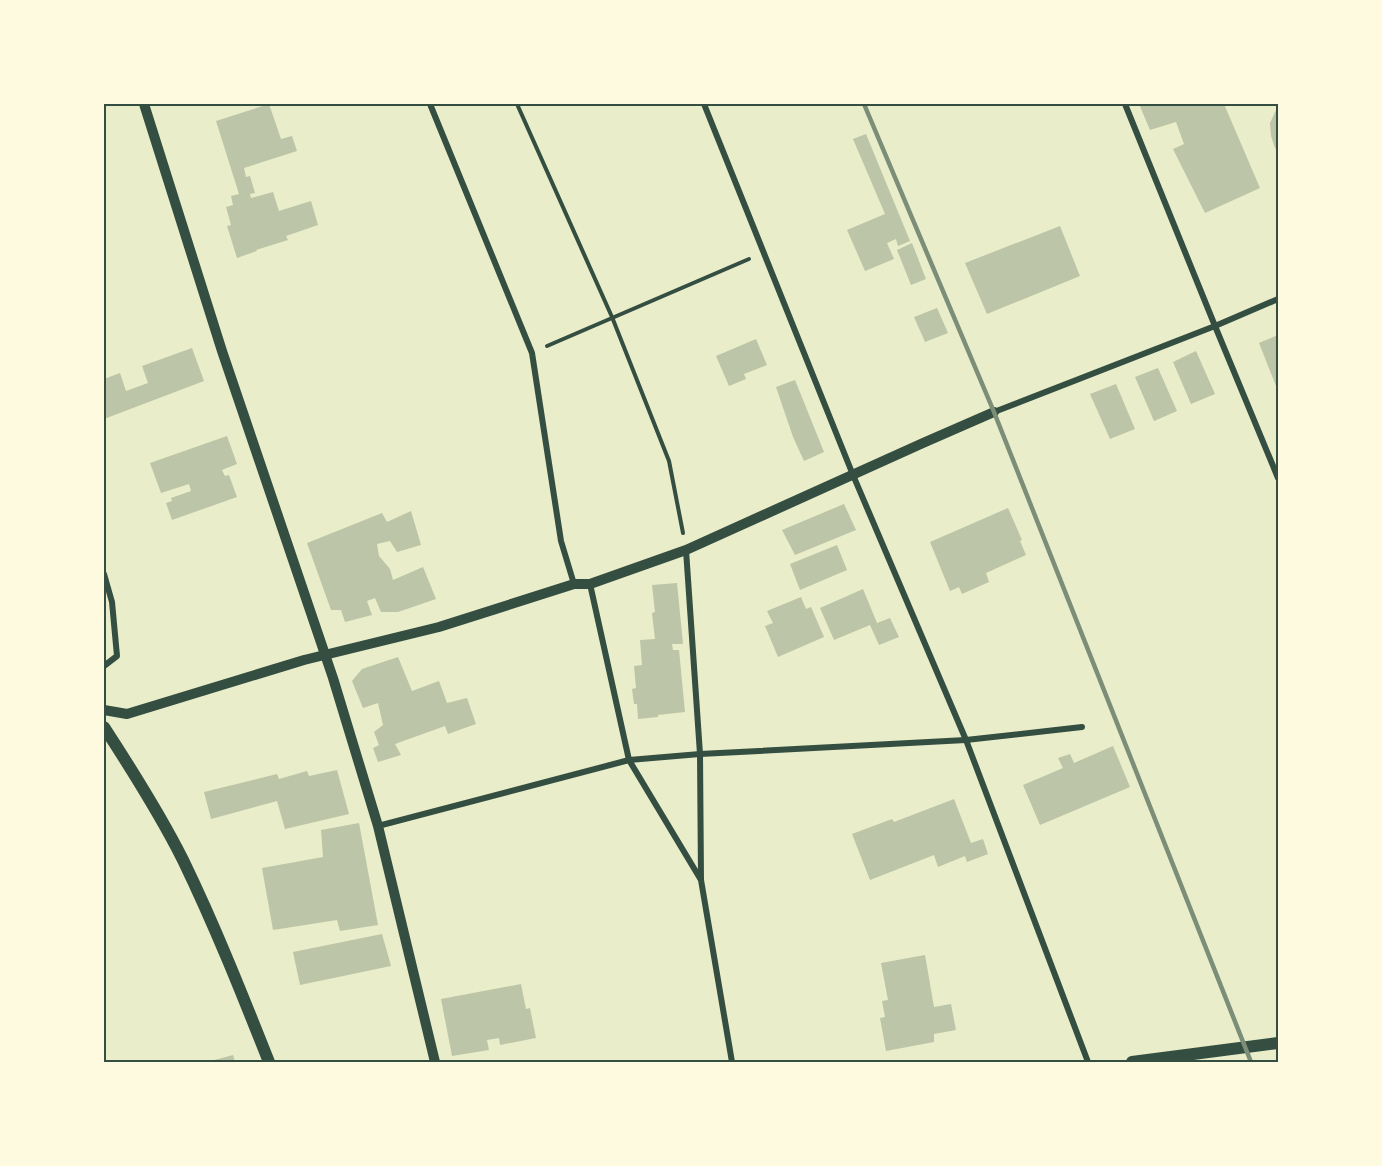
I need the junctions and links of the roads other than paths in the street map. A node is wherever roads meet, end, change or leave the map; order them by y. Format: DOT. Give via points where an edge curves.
graph roads {
  1 [pos="144,104"];
  2 [pos="430,104"];
  3 [pos="704,104"];
  4 [pos="1125,104"];
  5 [pos="1278,299"];
  6 [pos="1215,326"];
  7 [pos="994,412"];
  8 [pos="853,475"];
  9 [pos="1278,478"];
  10 [pos="686,550"];
  11 [pos="104,574"];
  12 [pos="574,584"];
  13 [pos="590,584"];
  14 [pos="326,656"];
  15 [pos="104,666"];
  16 [pos="104,710"];
  17 [pos="104,727"];
  18 [pos="1082,728"];
  19 [pos="966,740"];
  20 [pos="700,754"];
  21 [pos="629,760"];
  22 [pos="378,825"];
  23 [pos="702,880"];
  24 [pos="1278,1042"];
  25 [pos="269,1062"];
  26 [pos="435,1062"];
  27 [pos="732,1062"];
  28 [pos="1088,1062"];
  29 [pos="1132,1062"];
  1 -- 14 [label="street" via="222,351"];
  2 -- 12 [label="street" via="532,353 561,541"];
  3 -- 8 [label="street"];
  4 -- 6 [label="street"];
  5 -- 6 [label="street"];
  6 -- 7 [label="street"];
  6 -- 9 [label="street"];
  7 -- 8 [label="street"];
  8 -- 10 [label="street"];
  8 -- 19 [label="street"];
  10 -- 13 [label="street"];
  10 -- 20 [label="street"];
  11 -- 15 [label="street" via="112,602 117,656"];
  12 -- 13 [label="street"];
  12 -- 14 [label="street" via="439,627"];
  13 -- 21 [label="street"];
  14 -- 16 [label="street" via="127,714"];
  14 -- 22 [label="street"];
  17 -- 25 [label="main road" via="183,860"];
  18 -- 19 [label="street"];
  19 -- 20 [label="street"];
  19 -- 28 [label="street"];
  20 -- 21 [label="street"];
  20 -- 23 [label="street"];
  21 -- 22 [label="street"];
  21 -- 23 [label="street"];
  22 -- 26 [label="street"];
  23 -- 27 [label="street"];
  24 -- 29 [label="main road"];
}
